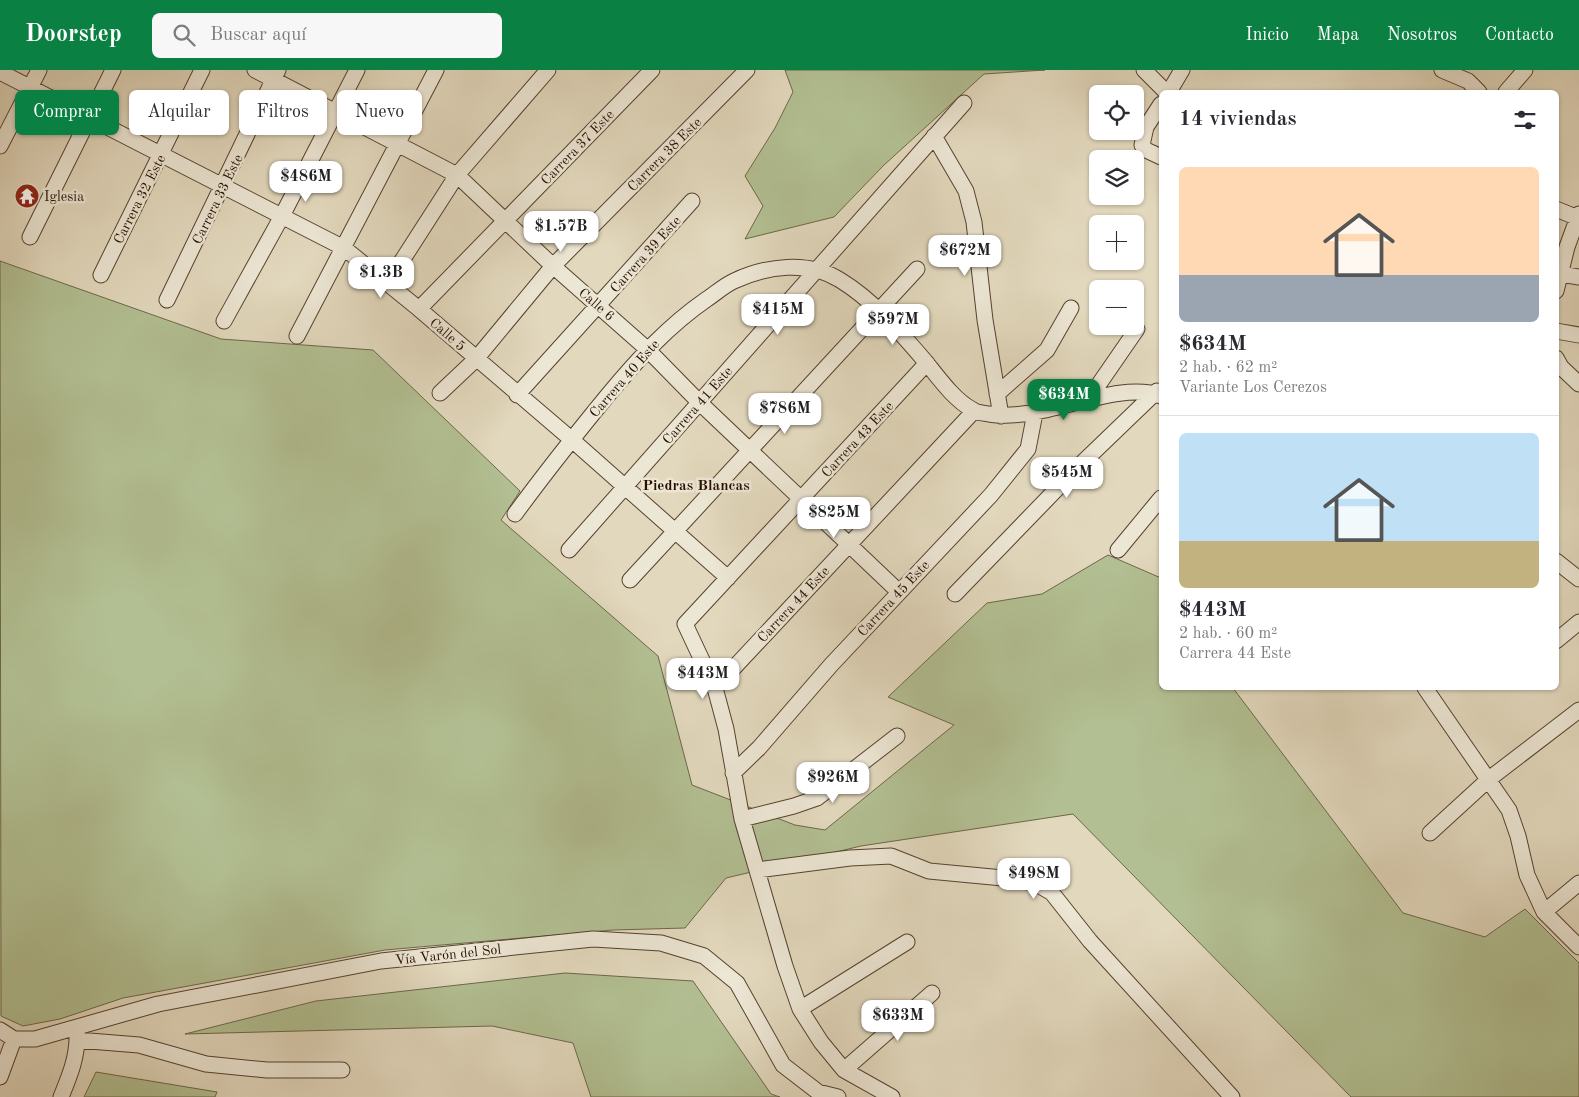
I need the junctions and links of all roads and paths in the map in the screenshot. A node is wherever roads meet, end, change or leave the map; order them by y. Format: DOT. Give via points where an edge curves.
graph roads {
  1 [pos="39,70"];
  2 [pos="114,70"];
  3 [pos="202,70"];
  4 [pos="255,70"];
  5 [pos="357,70"];
  6 [pos="436,70"];
  7 [pos="548,70"];
  8 [pos="652,70"];
  9 [pos="747,70"];
  10 [pos="1144,70"];
  11 [pos="1182,70"];
  12 [pos="1442,70"];
  13 [pos="0,72"];
  14 [pos="1517,73"];
  15 [pos="276,75"];
  16 [pos="30,87"];
  17 [pos="36,90"];
  18 [pos="104,90"];
  19 [pos="1166,90"];
  20 [pos="1169,90"];
  21 [pos="1477,90"];
  22 [pos="1507,90"];
  23 [pos="964,103"];
  24 [pos="1159,107"];
  25 [pos="336,113"];
  26 [pos="119,133"];
  27 [pos="81,135"];
  28 [pos="934,136"];
  29 [pos="397,145"];
  30 [pos="0,146"];
  31 [pos="161,154"];
  32 [pos="1159,156"];
  33 [pos="457,176"];
  34 [pos="223,186"];
  35 [pos="692,201"];
  36 [pos="1559,211"];
  37 [pos="282,216"];
  38 [pos="1578,216"];
  39 [pos="505,220"];
  40 [pos="30,237"];
  41 [pos="344,248"];
  42 [pos="554,266"];
  43 [pos="817,269"];
  44 [pos="917,269"];
  45 [pos="1561,274"];
  46 [pos="101,275"];
  47 [pos="1579,277"];
  48 [pos="1559,281"];
  49 [pos="386,284"];
  50 [pos="168,300"];
  51 [pos="599,305"];
  52 [pos="1071,308"];
  53 [pos="419,309"];
  54 [pos="878,312"];
  55 [pos="224,321"];
  56 [pos="1559,332"];
  57 [pos="1132,335"];
  58 [pos="1579,335"];
  59 [pos="297,336"];
  60 [pos="647,349"];
  61 [pos="476,359"];
  62 [pos="927,363"];
  63 [pos="1559,365"];
  64 [pos="1579,384"];
  65 [pos="1159,392"];
  66 [pos="440,394"];
  67 [pos="997,394"];
  68 [pos="517,395"];
  69 [pos="1088,400"];
  70 [pos="700,402"];
  71 [pos="974,411"];
  72 [pos="1035,414"];
  73 [pos="1001,416"];
  74 [pos="571,439"];
  75 [pos="750,450"];
  76 [pos="624,488"];
  77 [pos="801,499"];
  78 [pos="1159,500"];
  79 [pos="515,514"];
  80 [pos="675,532"];
  81 [pos="849,544"];
  82 [pos="569,550"];
  83 [pos="1118,550"];
  84 [pos="1559,564"];
  85 [pos="1578,576"];
  86 [pos="728,578"];
  87 [pos="630,580"];
  88 [pos="900,592"];
  89 [pos="955,594"];
  90 [pos="1579,622"];
  91 [pos="1559,639"];
  92 [pos="715,688"];
  93 [pos="1426,690"];
  94 [pos="1579,710"];
  95 [pos="897,736"];
  96 [pos="733,773"];
  97 [pos="1489,778"];
  98 [pos="742,819"];
  99 [pos="1430,833"];
  100 [pos="757,870"];
  101 [pos="1579,883"];
  102 [pos="1544,912"];
  103 [pos="907,942"];
  104 [pos="1579,947"];
  105 [pos="932,993"];
  106 [pos="800,1010"];
  107 [pos="0,1030"];
  108 [pos="77,1034"];
  109 [pos="14,1039"];
  110 [pos="342,1070"];
  111 [pos="844,1070"];
  112 [pos="0,1077"];
  113 [pos="61,1097"];
  114 [pos="838,1097"];
  115 [pos="892,1097"];
  116 [pos="1232,1097"];
  1 -- 16 [label="street"];
  2 -- 18 [label="street"];
  3 -- 31 [label="street, Carrera 32 Este"];
  4 -- 15 [label="street, Calle 6"];
  5 -- 25 [label="street"];
  6 -- 29 [label="street"];
  7 -- 33 [label="street"];
  8 -- 39 [label="street, Carrera 37 Este"];
  9 -- 42 [label="street, Carrera 38 Este"];
  10 -- 19 [label="street"];
  11 -- 20 [label="street"];
  12 -- 21 [label="street" via="1468,81"];
  13 -- 16 [label="street, Calle 5"];
  14 -- 22 [label="street"];
  15 -- 25 [label="street, Calle 6"];
  15 -- 34 [label="street, Carrera 33 Este"];
  16 -- 17 [label="street, Calle 5"];
  16 -- 30 [label="street"];
  23 -- 28 [label="street, Carrera 41 Este"];
  24 -- 32 [label="street" via="1146,126 1142,145"];
  25 -- 29 [label="street, Calle 6"];
  25 -- 37 [label="street"];
  26 -- 31 [label="street, Calle 5"];
  27 -- 40 [label="street"];
  28 -- 43 [label="street, Carrera 41 Este"];
  28 -- 67 [label="street" via="966,190 974,222"];
  29 -- 33 [label="street, Calle 6"];
  29 -- 41 [label="street"];
  31 -- 34 [label="street, Calle 5"];
  31 -- 46 [label="street, Carrera 32 Este"];
  33 -- 39 [label="street, Calle 6"];
  33 -- 49 [label="street"];
  34 -- 37 [label="street, Calle 5"];
  34 -- 50 [label="street, Carrera 33 Este"];
  35 -- 51 [label="street, Carrera 39 Este"];
  36 -- 38 [label="street"];
  37 -- 41 [label="street, Calle 5"];
  37 -- 55 [label="street"];
  38 -- 45 [label="street"];
  39 -- 42 [label="street, Calle 6"];
  39 -- 53 [label="street, Carrera 37 Este"];
  41 -- 49 [label="street, Calle 5"];
  41 -- 59 [label="street"];
  42 -- 51 [label="street, Calle 6"];
  42 -- 61 [label="street, Carrera 38 Este"];
  43 -- 54 [label="street" via="845,283"];
  43 -- 60 [label="street, Carrera 40 Este" via="795,267 759,271 732,282 688,312"];
  43 -- 70 [label="street, Carrera 41 Este"];
  44 -- 54 [label="street"];
  45 -- 47 [label="street"];
  45 -- 48 [label="street"];
  49 -- 53 [label="street, Calle 5"];
  51 -- 60 [label="street, Calle 6"];
  51 -- 68 [label="street, Carrera 39 Este"];
  52 -- 67 [label="street" via="1047,350"];
  53 -- 61 [label="street, Calle 5"];
  54 -- 62 [label="street"];
  54 -- 75 [label="street"];
  56 -- 58 [label="street"];
  57 -- 69 [label="street"];
  60 -- 70 [label="street, Calle 6"];
  60 -- 74 [label="street, Carrera 40 Este"];
  61 -- 66 [label="street, Carrera 38 Este"];
  61 -- 68 [label="street, Calle 5"];
  62 -- 71 [label="street"];
  62 -- 77 [label="street, Carrera 43 Este"];
  63 -- 64 [label="street"];
  65 -- 69 [label="street" via="1117,394"];
  65 -- 89 [label="street" via="1078,467"];
  67 -- 73 [label="street"];
  68 -- 74 [label="street, Calle 5"];
  69 -- 72 [label="street"];
  70 -- 75 [label="street, Calle 6"];
  70 -- 76 [label="street, Carrera 41 Este"];
  71 -- 73 [label="street"];
  71 -- 81 [label="street, Carrera 44 Este"];
  72 -- 73 [label="street"];
  72 -- 88 [label="street, Carrera 45 Este" via="1028,449 991,495"];
  74 -- 76 [label="street, Calle 5"];
  74 -- 79 [label="street, Carrera 40 Este"];
  75 -- 77 [label="street, Calle 6"];
  75 -- 80 [label="street"];
  76 -- 80 [label="street, Calle 5"];
  76 -- 82 [label="street, Carrera 41 Este"];
  77 -- 81 [label="street, Calle 6"];
  77 -- 86 [label="street, Carrera 43 Este"];
  78 -- 83 [label="street"];
  80 -- 86 [label="street, Calle 5"];
  80 -- 87 [label="street"];
  81 -- 88 [label="street, Calle 6"];
  81 -- 92 [label="street, Carrera 44 Este"];
  84 -- 85 [label="street"];
  86 -- 92 [label="street, Carrera 43 Este" via="685,624"];
  88 -- 96 [label="street, Carrera 45 Este"];
  90 -- 91 [label="street"];
  92 -- 96 [label="street"];
  93 -- 97 [label="street"];
  94 -- 97 [label="street"];
  95 -- 98 [label="street" via="817,798"];
  96 -- 98 [label="street"];
  97 -- 99 [label="street"];
  97 -- 102 [label="street" via="1509,810 1527,875"];
  98 -- 100 [label="street"];
  100 -- 106 [label="street"];
  100 -- 116 [label="street" via="891,856 929,871 1035,883 1052,893 1090,941"];
  101 -- 102 [label="street"];
  102 -- 104 [label="street"];
  103 -- 106 [label="street"];
  105 -- 111 [label="street"];
  106 -- 111 [label="street"];
  107 -- 109 [label="street"];
  108 -- 109 [label="street, Vía Varón del Sol"];
  108 -- 110 [label="street" via="139,1045 206,1064 268,1070"];
  108 -- 113 [label="street" via="74,1065"];
  108 -- 114 [label="street, Vía Varón del Sol" via="158,1004 381,961 593,939 661,942 704,956 737,984 783,1065 818,1092"];
  109 -- 112 [label="street"];
  111 -- 115 [label="street"];
}
